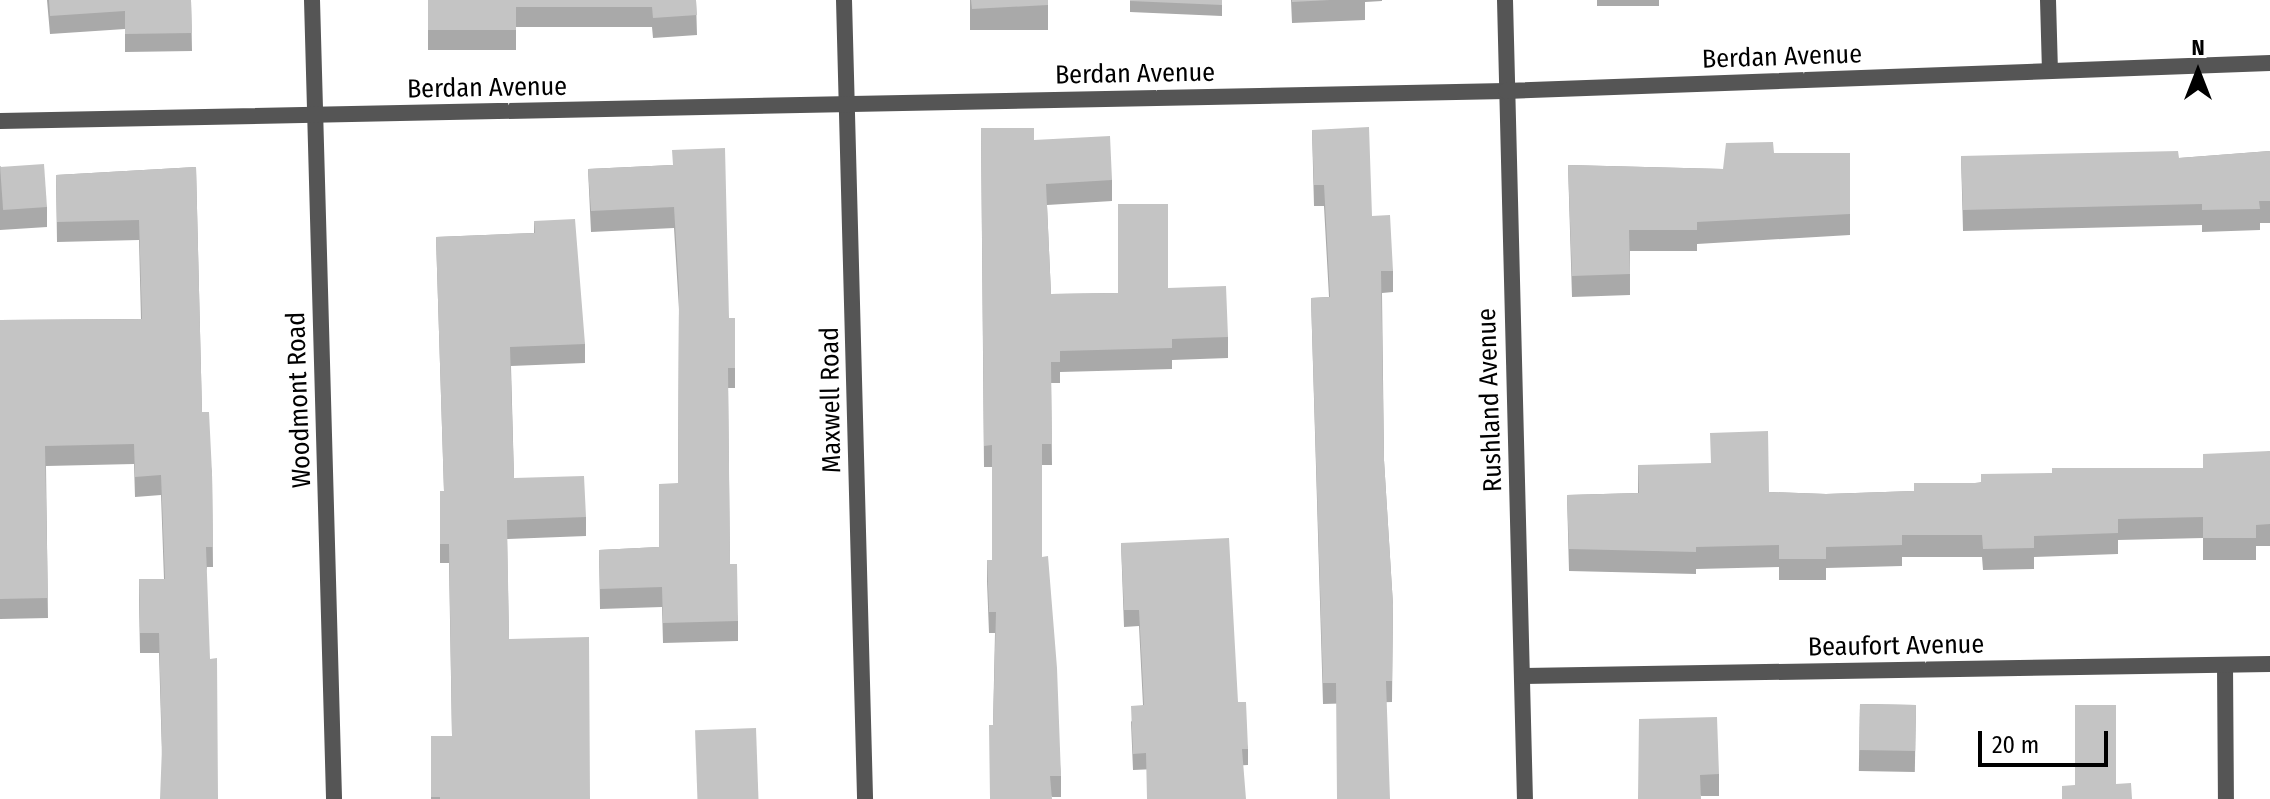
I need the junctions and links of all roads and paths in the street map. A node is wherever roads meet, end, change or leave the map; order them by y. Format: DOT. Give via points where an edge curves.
graph roads {
  1 [pos="312,0"];
  2 [pos="844,0"];
  3 [pos="1505,0"];
  4 [pos="2048,0"];
  5 [pos="2270,63"];
  6 [pos="2050,70"];
  7 [pos="1506,91"];
  8 [pos="848,103"];
  9 [pos="315,115"];
  10 [pos="0,121"];
  11 [pos="2270,664"];
  12 [pos="2225,665"];
  13 [pos="1522,676"];
  14 [pos="334,799"];
  15 [pos="865,799"];
  16 [pos="1525,799"];
  17 [pos="2226,799"];
  1 -- 9 [label="street, Woodmont Road"];
  2 -- 8 [label="street, Maxwell Road"];
  3 -- 7 [label="street, Rushland Avenue"];
  4 -- 6 [label="street"];
  5 -- 6 [label="street, Berdan Avenue"];
  6 -- 7 [label="street, Berdan Avenue"];
  7 -- 8 [label="street, Berdan Avenue"];
  7 -- 13 [label="street, Rushland Avenue"];
  8 -- 9 [label="street, Berdan Avenue"];
  8 -- 15 [label="street, Maxwell Road"];
  9 -- 10 [label="street, Berdan Avenue"];
  9 -- 14 [label="street, Woodmont Road"];
  11 -- 12 [label="street, Beaufort Avenue"];
  12 -- 13 [label="street, Beaufort Avenue"];
  12 -- 17 [label="street"];
  13 -- 16 [label="street, Rushland Avenue"];
}
